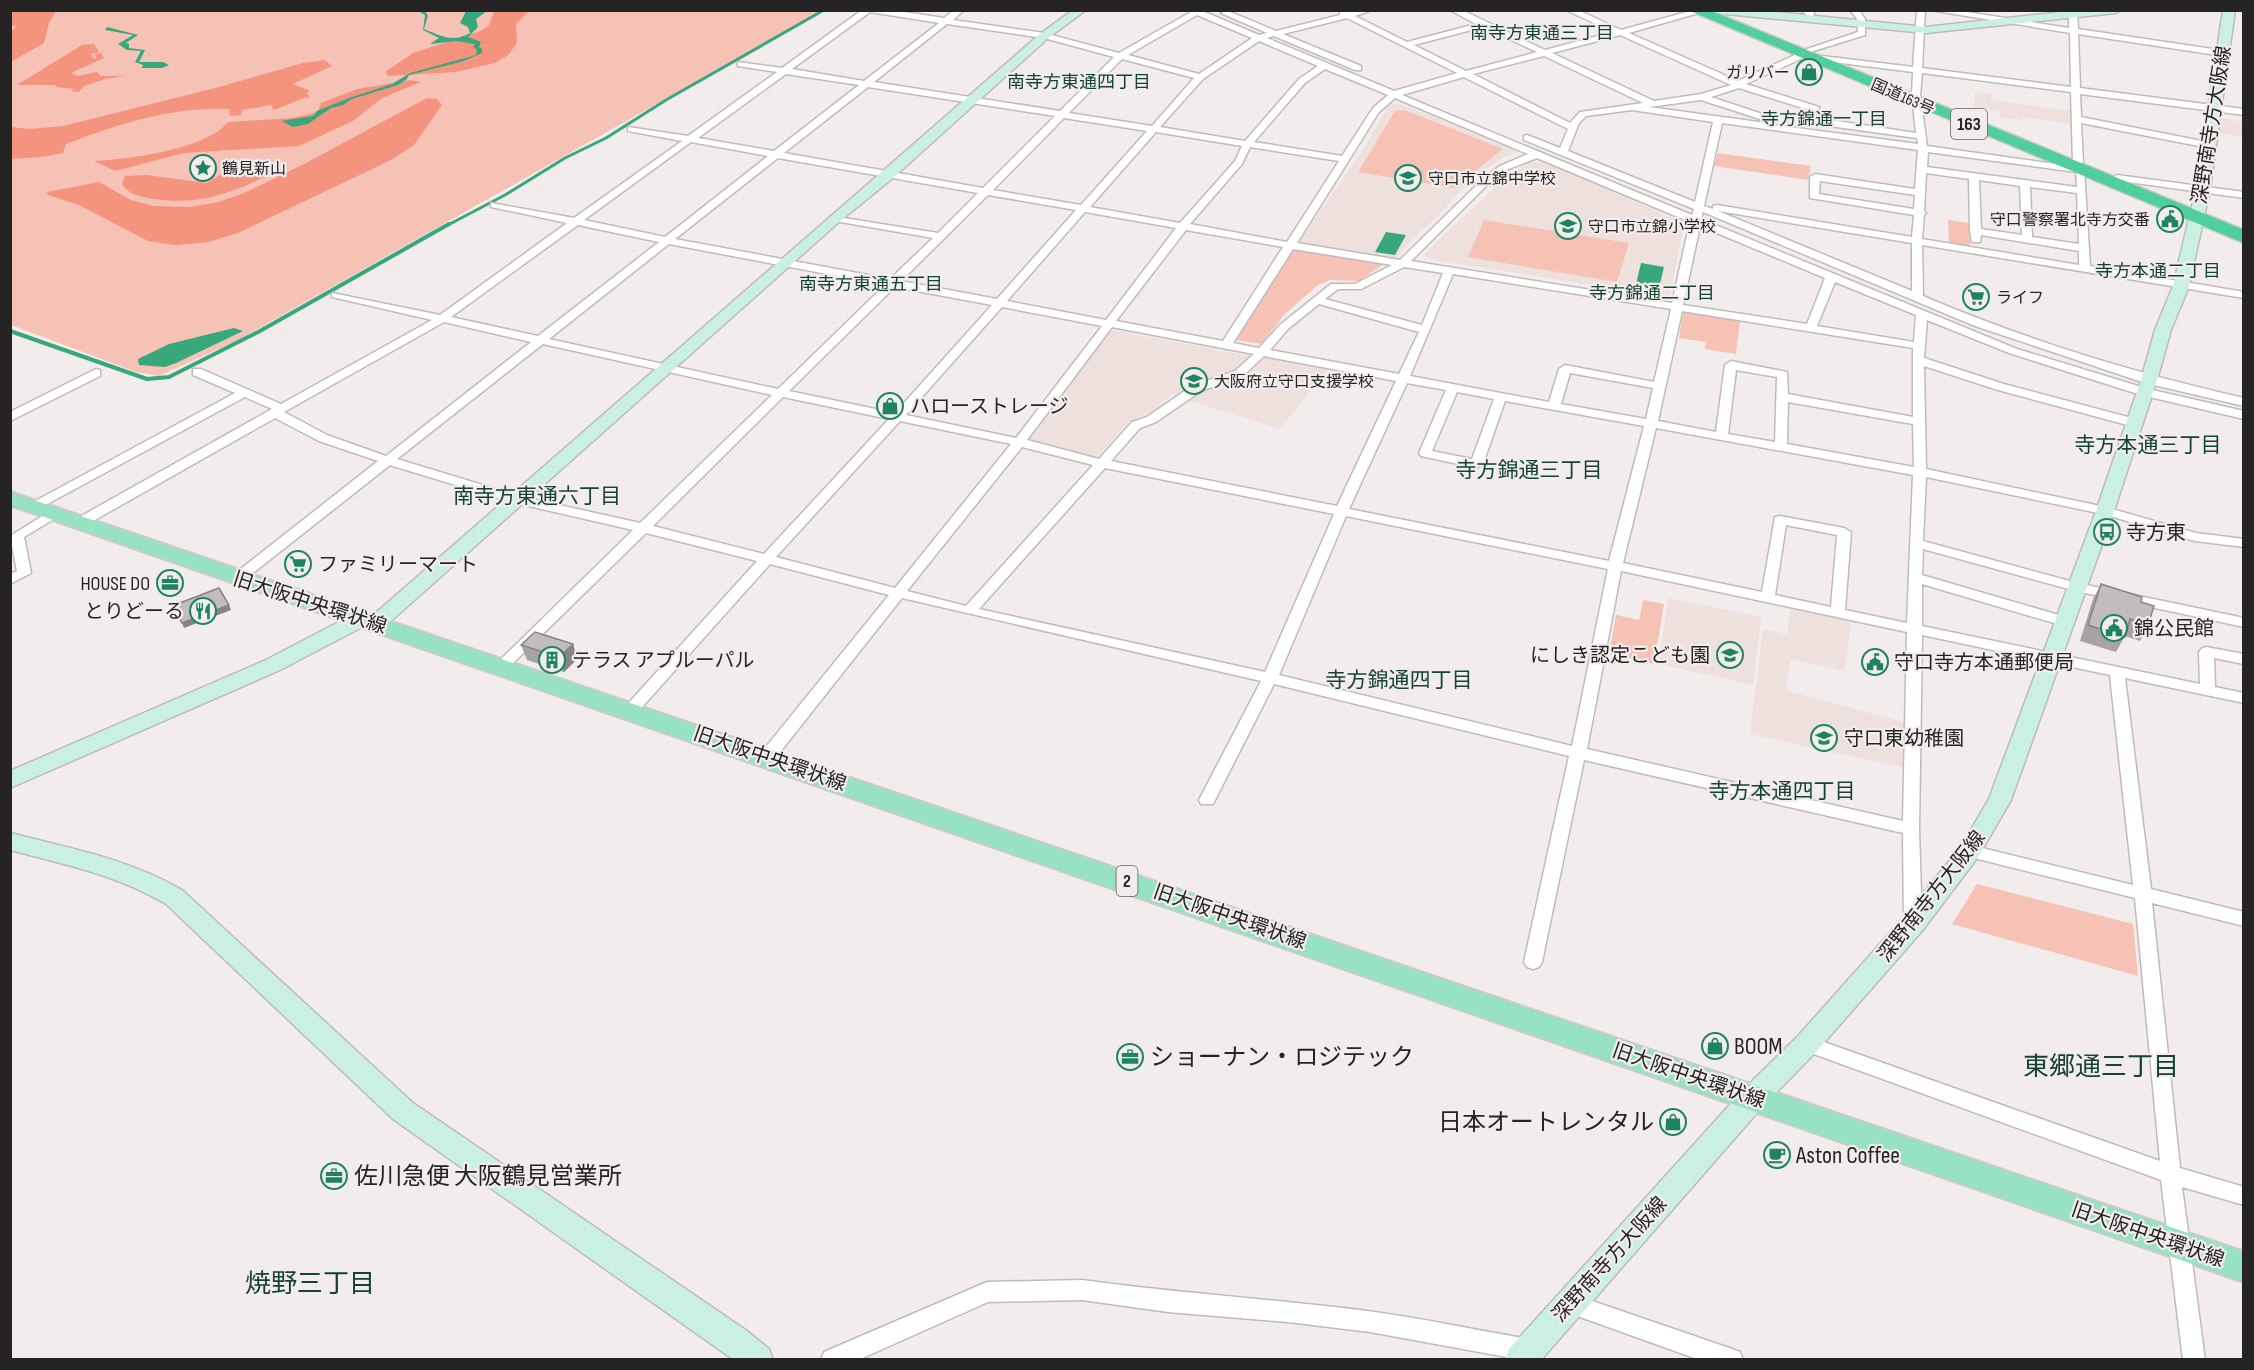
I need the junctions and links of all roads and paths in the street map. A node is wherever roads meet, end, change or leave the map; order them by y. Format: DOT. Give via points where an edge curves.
graph roads {
  1 [pos="870,10"];
  2 [pos="960,10"];
  3 [pos="1081,10"];
  4 [pos="1218,10"];
  5 [pos="1338,10"];
  6 [pos="1368,10"];
  7 [pos="1454,10"];
  8 [pos="1570,10"];
  9 [pos="1854,10"];
  10 [pos="1921,10"];
  11 [pos="1934,10"];
  12 [pos="2116,10"];
  13 [pos="2229,10"];
  14 [pos="1195,11"];
  15 [pos="1705,11"];
  16 [pos="2073,13"];
  17 [pos="1347,15"];
  18 [pos="1807,15"];
  19 [pos="948,21"];
  20 [pos="2005,21"];
  21 [pos="1484,24"];
  22 [pos="1863,25"];
  23 [pos="1920,30"];
  24 [pos="2075,32"];
  25 [pos="1274,33"];
  26 [pos="1620,33"];
  27 [pos="1044,36"];
  28 [pos="1258,38"];
  29 [pos="1404,45"];
  30 [pos="1544,53"];
  31 [pos="2223,53"];
  32 [pos="1813,55"];
  33 [pos="1119,57"];
  34 [pos="741,64"];
  35 [pos="1323,66"];
  36 [pos="1918,69"];
  37 [pos="784,71"];
  38 [pos="1463,74"];
  39 [pos="1200,77"];
  40 [pos="869,84"];
  41 [pos="1739,85"];
  42 [pos="1408,89"];
  43 [pos="2076,89"];
  44 [pos="1724,91"];
  45 [pos="1395,94"];
  46 [pos="1702,97"];
  47 [pos="1917,99"];
  48 [pos="971,100"];
  49 [pos="1653,104"];
  50 [pos="2214,107"];
  51 [pos="1635,108"];
  52 [pos="2244,112"];
  53 [pos="1061,115"];
  54 [pos="1806,116"];
  55 [pos="2077,119"];
  56 [pos="1718,121"];
  57 [pos="1573,128"];
  58 [pos="1769,128"];
  59 [pos="631,129"];
  60 [pos="1152,129"];
  61 [pos="1921,136"];
  62 [pos="691,140"];
  63 [pos="1247,144"];
  64 [pos="2209,145"];
  65 [pos="1923,149"];
  66 [pos="1563,153"];
  67 [pos="1538,154"];
  68 [pos="778,155"];
  69 [pos="1344,159"];
  70 [pos="2080,166"];
  71 [pos="1921,169"];
  72 [pos="889,174"];
  73 [pos="1974,176"];
  74 [pos="2117,178"];
  75 [pos="2025,183"];
  76 [pos="2203,189"];
  77 [pos="985,191"];
  78 [pos="2081,191"];
  79 [pos="1920,193"];
  80 [pos="2244,195"];
  81 [pos="495,205"];
  82 [pos="1081,209"];
  83 [pos="1921,213"];
  84 [pos="2197,214"];
  85 [pos="1697,215"];
  86 [pos="835,218"];
  87 [pos="578,220"];
  88 [pos="1184,225"];
  89 [pos="2244,230"];
  90 [pos="1975,231"];
  91 [pos="939,236"];
  92 [pos="2244,237"];
  93 [pos="2027,239"];
  94 [pos="669,241"];
  95 [pos="1917,242"];
  96 [pos="1289,245"];
  97 [pos="2083,248"];
  98 [pos="1978,252"];
  99 [pos="785,262"];
  100 [pos="1403,262"];
  101 [pos="2085,269"];
  102 [pos="1449,270"];
  103 [pos="1831,277"];
  104 [pos="891,283"];
  105 [pos="2181,286"];
  106 [pos="336,295"];
  107 [pos="2244,295"];
  108 [pos="1917,298"];
  109 [pos="1315,300"];
  110 [pos="999,302"];
  111 [pos="1676,308"];
  112 [pos="1922,314"];
  113 [pos="443,318"];
  114 [pos="1111,323"];
  115 [pos="1426,330"];
  116 [pos="1810,330"];
  117 [pos="538,340"];
  118 [pos="1227,344"];
  119 [pos="1262,351"];
  120 [pos="1919,353"];
  121 [pos="665,368"];
  122 [pos="197,372"];
  123 [pos="96,374"];
  124 [pos="1404,378"];
  125 [pos="1659,386"];
  126 [pos="2147,386"];
  127 [pos="1453,388"];
  128 [pos="244,393"];
  129 [pos="779,393"];
  130 [pos="1783,397"];
  131 [pos="1502,398"];
  132 [pos="2244,402"];
  133 [pos="1554,407"];
  134 [pos="279,411"];
  135 [pos="2244,415"];
  136 [pos="10,417"];
  137 [pos="898,417"];
  138 [pos="1920,422"];
  139 [pos="2134,423"];
  140 [pos="1651,424"];
  141 [pos="1721,437"];
  142 [pos="1019,442"];
  143 [pos="1781,448"];
  144 [pos="386,460"];
  145 [pos="1101,463"];
  146 [pos="1920,472"];
  147 [pos="516,499"];
  148 [pos="33,506"];
  149 [pos="2105,511"];
  150 [pos="1341,512"];
  151 [pos="81,522"];
  152 [pos="644,528"];
  153 [pos="1916,543"];
  154 [pos="2244,543"];
  155 [pos="767,559"];
  156 [pos="1615,566"];
  157 [pos="238,578"];
  158 [pos="1916,578"];
  159 [pos="10,580"];
  160 [pos="2076,587"];
  161 [pos="898,591"];
  162 [pos="1768,597"];
  163 [pos="969,611"];
  164 [pos="1838,612"];
  165 [pos="368,621"];
  166 [pos="2064,621"];
  167 [pos="2244,622"];
  168 [pos="1916,629"];
  169 [pos="2051,657"];
  170 [pos="2244,659"];
  171 [pos="501,666"];
  172 [pos="2117,671"];
  173 [pos="1270,678"];
  174 [pos="2208,691"];
  175 [pos="2244,698"];
  176 [pos="630,711"];
  177 [pos="1578,753"];
  178 [pos="767,757"];
  179 [pos="10,780"];
  180 [pos="1207,800"];
  181 [pos="1911,829"];
  182 [pos="10,841"];
  183 [pos="1970,851"];
  184 [pos="2143,894"];
  185 [pos="2244,919"];
  186 [pos="1913,924"];
  187 [pos="1533,962"];
  188 [pos="1807,1044"];
  189 [pos="1754,1097"];
  190 [pos="2170,1174"];
  191 [pos="2244,1196"];
  192 [pos="2178,1244"];
  193 [pos="2244,1267"];
  194 [pos="1569,1303"];
  195 [pos="1525,1354"];
  196 [pos="759,1359"];
  197 [pos="832,1359"];
  198 [pos="1732,1359"];
  199 [pos="2194,1359"];
  1 -- 19 [label="street"];
  1 -- 37 [label="street"];
  2 -- 19 [label="street"];
  3 -- 27 [label="street"];
  4 -- 25 [label="street"];
  5 -- 17 [label="street"];
  6 -- 17 [label="street"];
  7 -- 21 [label="street"];
  8 -- 26 [label="street"];
  9 -- 22 [label="street"];
  10 -- 23 [label="street"];
  11 -- 20 [label="street"];
  12 -- 16 [label="street"];
  13 -- 31 [label="street, 深野南寺方大阪線"];
  14 -- 28 [label="street"];
  14 -- 33 [label="street"];
  15 -- 18 [label="street"];
  15 -- 26 [label="street"];
  15 -- 32 [label="highway, 国道163号 / 163"];
  16 -- 20 [label="street"];
  16 -- 24 [label="street"];
  17 -- 25 [label="street"];
  17 -- 29 [label="street"];
  18 -- 22 [label="street"];
  19 -- 27 [label="street"];
  19 -- 40 [label="street"];
  20 -- 23 [label="street"];
  20 -- 24 [label="street"];
  21 -- 29 [label="street"];
  21 -- 30 [label="street"];
  22 -- 23 [label="street"];
  22 -- 32 [label="street" via="1862,33"];
  23 -- 36 [label="street"];
  24 -- 31 [label="street"];
  24 -- 43 [label="street"];
  25 -- 28 [label="street"];
  25 -- 42 [label="street"];
  26 -- 30 [label="street"];
  26 -- 41 [label="street"];
  27 -- 33 [label="street"];
  27 -- 48 [label="street"];
  28 -- 35 [label="street"];
  28 -- 39 [label="street"];
  29 -- 38 [label="street"];
  30 -- 38 [label="street"];
  30 -- 49 [label="street"];
  31 -- 50 [label="street, 深野南寺方大阪線"];
  32 -- 36 [label="street"];
  32 -- 41 [label="street"];
  32 -- 47 [label="highway, 国道163号 / 163"];
  32 -- 47 [label="highway, 国道163号 / 163"];
  33 -- 39 [label="street"];
  33 -- 53 [label="street"];
  34 -- 37 [label="street"];
  35 -- 45 [label="street"];
  35 -- 63 [label="street" via="1302,81"];
  36 -- 43 [label="street"];
  36 -- 47 [label="street"];
  37 -- 40 [label="street"];
  37 -- 62 [label="street"];
  38 -- 42 [label="street"];
  38 -- 57 [label="street"];
  39 -- 60 [label="street"];
  40 -- 48 [label="street"];
  40 -- 68 [label="street"];
  41 -- 44 [label="street"];
  41 -- 54 [label="street" via="1816,109"];
  42 -- 45 [label="street"];
  42 -- 66 [label="street"];
  43 -- 50 [label="street"];
  43 -- 55 [label="street"];
  44 -- 46 [label="street"];
  44 -- 54 [label="street"];
  45 -- 67 [label="street"];
  45 -- 69 [label="street" via="1376,110"];
  46 -- 49 [label="street"];
  46 -- 58 [label="street" via="1771,120"];
  47 -- 61 [label="street"];
  47 -- 70 [label="highway, 国道163号 / 163"];
  48 -- 53 [label="street"];
  48 -- 72 [label="street"];
  49 -- 51 [label="street"];
  50 -- 52 [label="street"];
  50 -- 64 [label="street, 深野南寺方大阪線"];
  51 -- 56 [label="street"];
  51 -- 57 [label="street" via="1583,114"];
  53 -- 60 [label="street"];
  53 -- 77 [label="street"];
  54 -- 61 [label="street" via="1828,123"];
  55 -- 64 [label="street"];
  55 -- 70 [label="street"];
  56 -- 58 [label="street"];
  56 -- 85 [label="street"];
  57 -- 66 [label="street"];
  58 -- 65 [label="street"];
  59 -- 62 [label="street"];
  60 -- 63 [label="street"];
  60 -- 82 [label="street"];
  61 -- 65 [label="street"];
  62 -- 68 [label="street"];
  62 -- 87 [label="street"];
  63 -- 69 [label="street"];
  63 -- 88 [label="street" via="1239,162"];
  64 -- 76 [label="street, 深野南寺方大阪線"];
  65 -- 70 [label="street"];
  65 -- 71 [label="street"];
  66 -- 85 [label="street"];
  67 -- 85 [label="street"];
  67 -- 100 [label="street" via="1503,168"];
  68 -- 72 [label="street"];
  68 -- 94 [label="street"];
  69 -- 96 [label="street"];
  70 -- 74 [label="highway, 国道163号 / 163"];
  70 -- 78 [label="street"];
  70 -- 84 [label="highway, 国道163号 / 163"];
  71 -- 73 [label="street"];
  71 -- 79 [label="street"];
  72 -- 77 [label="street"];
  72 -- 86 [label="street"];
  73 -- 75 [label="street"];
  73 -- 90 [label="street"];
  74 -- 76 [label="street"];
  74 -- 84 [label="highway, 国道163号 / 163"];
  75 -- 78 [label="street"];
  75 -- 93 [label="street"];
  76 -- 80 [label="street"];
  76 -- 84 [label="street, 深野南寺方大阪線"];
  77 -- 82 [label="street"];
  77 -- 91 [label="street"];
  78 -- 97 [label="street"];
  79 -- 83 [label="street"];
  79 -- 83 [label="street" via="1815,177 1814,196"];
  81 -- 87 [label="street"];
  82 -- 88 [label="street"];
  82 -- 110 [label="street"];
  83 -- 95 [label="street"];
  84 -- 89 [label="highway, 国道163号 / 163"];
  84 -- 92 [label="highway, 国道163号 / 163"];
  84 -- 105 [label="street, 深野南寺方大阪線"];
  85 -- 95 [label="street" via="1717,208"];
  85 -- 103 [label="street"];
  85 -- 108 [label="street" via="1825,258"];
  85 -- 111 [label="street"];
  86 -- 91 [label="street"];
  86 -- 99 [label="street"];
  87 -- 94 [label="street"];
  87 -- 113 [label="street"];
  88 -- 96 [label="street"];
  88 -- 114 [label="street"];
  90 -- 93 [label="street"];
  90 -- 98 [label="street"];
  91 -- 104 [label="street"];
  93 -- 97 [label="street"];
  94 -- 99 [label="street"];
  94 -- 117 [label="street"];
  95 -- 98 [label="street"];
  95 -- 108 [label="street"];
  96 -- 100 [label="street"];
  96 -- 118 [label="street"];
  97 -- 101 [label="street"];
  98 -- 101 [label="street"];
  99 -- 104 [label="street"];
  99 -- 121 [label="street"];
  100 -- 102 [label="street"];
  100 -- 109 [label="street" via="1358,287 1335,286"];
  101 -- 105 [label="street"];
  102 -- 111 [label="street"];
  102 -- 115 [label="street"];
  103 -- 112 [label="street"];
  103 -- 116 [label="street"];
  104 -- 110 [label="street"];
  104 -- 129 [label="street"];
  105 -- 107 [label="street"];
  105 -- 126 [label="street, 深野南寺方大阪線"];
  106 -- 113 [label="street"];
  108 -- 126 [label="street"];
  109 -- 115 [label="street"];
  109 -- 119 [label="street"];
  110 -- 114 [label="street"];
  110 -- 137 [label="street"];
  111 -- 116 [label="street"];
  111 -- 125 [label="street"];
  112 -- 120 [label="street"];
  112 -- 126 [label="street" via="2013,351"];
  113 -- 117 [label="street"];
  113 -- 134 [label="street"];
  114 -- 118 [label="street"];
  114 -- 142 [label="street"];
  115 -- 124 [label="street"];
  116 -- 120 [label="street"];
  117 -- 121 [label="street"];
  117 -- 144 [label="street"];
  118 -- 119 [label="street"];
  119 -- 124 [label="street"];
  119 -- 145 [label="street" via="1238,373 1193,389 1152,422 1136,426"];
  120 -- 138 [label="street"];
  120 -- 139 [label="street" via="2002,387"];
  121 -- 129 [label="street"];
  121 -- 147 [label="street"];
  122 -- 128 [label="street"];
  123 -- 136 [label="street"];
  124 -- 127 [label="street"];
  124 -- 150 [label="street"];
  125 -- 133 [label="street" via="1565,369"];
  125 -- 140 [label="street"];
  126 -- 132 [label="street"];
  126 -- 135 [label="street"];
  126 -- 139 [label="street, 深野南寺方大阪線"];
  127 -- 131 [label="street"];
  127 -- 131 [label="street" via="1425,453 1477,464"];
  128 -- 134 [label="street"];
  128 -- 148 [label="street"];
  129 -- 137 [label="street"];
  129 -- 152 [label="street"];
  130 -- 138 [label="street"];
  130 -- 141 [label="street" via="1783,375 1731,365"];
  130 -- 143 [label="street"];
  131 -- 133 [label="street"];
  133 -- 140 [label="street"];
  134 -- 144 [label="street" via="324,438"];
  134 -- 151 [label="street"];
  137 -- 142 [label="street"];
  137 -- 155 [label="street"];
  138 -- 146 [label="street"];
  139 -- 149 [label="street, 深野南寺方大阪線"];
  140 -- 141 [label="street"];
  140 -- 156 [label="street"];
  141 -- 143 [label="street"];
  142 -- 145 [label="street"];
  142 -- 161 [label="street"];
  143 -- 146 [label="street"];
  144 -- 147 [label="street"];
  144 -- 157 [label="street"];
  145 -- 150 [label="street"];
  145 -- 163 [label="street"];
  146 -- 149 [label="street"];
  146 -- 153 [label="street"];
  147 -- 152 [label="street"];
  147 -- 165 [label="street"];
  148 -- 151 [label="main road, 旧大阪中央環状線 / 2"];
  148 -- 159 [label="street" via="17,536 24,573"];
  149 -- 154 [label="street" via="2195,537"];
  149 -- 160 [label="street, 深野南寺方大阪線"];
  150 -- 156 [label="street"];
  150 -- 173 [label="street"];
  151 -- 157 [label="main road, 旧大阪中央環状線 / 2"];
  152 -- 155 [label="street"];
  152 -- 171 [label="street"];
  153 -- 158 [label="street"];
  153 -- 160 [label="street"];
  155 -- 161 [label="street"];
  155 -- 176 [label="street"];
  156 -- 162 [label="street"];
  156 -- 177 [label="street"];
  157 -- 165 [label="main road, 旧大阪中央環状線 / 2"];
  158 -- 166 [label="street"];
  158 -- 168 [label="street"];
  160 -- 166 [label="street, 深野南寺方大阪線"];
  160 -- 167 [label="street"];
  161 -- 163 [label="street"];
  161 -- 178 [label="street"];
  162 -- 164 [label="street"];
  162 -- 164 [label="street" via="1780,520 1844,532"];
  163 -- 173 [label="street"];
  164 -- 168 [label="street"];
  165 -- 171 [label="main road, 旧大阪中央環状線 / 2"];
  165 -- 179 [label="street"];
  166 -- 169 [label="street, 深野南寺方大阪線"];
  168 -- 169 [label="street"];
  168 -- 181 [label="street"];
  169 -- 172 [label="street"];
  169 -- 183 [label="street, 深野南寺方大阪線" via="2001,800"];
  170 -- 174 [label="street" via="2206,652"];
  171 -- 176 [label="main road, 旧大阪中央環状線 / 2"];
  172 -- 174 [label="street"];
  172 -- 184 [label="street"];
  173 -- 177 [label="street"];
  173 -- 180 [label="street"];
  174 -- 175 [label="street"];
  176 -- 178 [label="main road, 旧大阪中央環状線 / 2"];
  177 -- 181 [label="street"];
  177 -- 187 [label="street"];
  178 -- 189 [label="main road, 旧大阪中央環状線 / 2"];
  181 -- 186 [label="street"];
  182 -- 196 [label="street" via="125,873 174,897 403,1111"];
  183 -- 184 [label="street"];
  183 -- 186 [label="street, 深野南寺方大阪線"];
  184 -- 185 [label="street"];
  184 -- 190 [label="street"];
  186 -- 188 [label="street, 深野南寺方大阪線"];
  188 -- 189 [label="street, 深野南寺方大阪線"];
  188 -- 190 [label="street"];
  189 -- 192 [label="main road, 旧大阪中央環状線 / 2"];
  189 -- 194 [label="street, 深野南寺方大阪線"];
  190 -- 191 [label="street"];
  190 -- 192 [label="street"];
  192 -- 193 [label="main road, 旧大阪中央環状線 / 2"];
  192 -- 199 [label="street"];
  194 -- 195 [label="street, 深野南寺方大阪線"];
  194 -- 198 [label="street"];
  195 -- 197 [label="street" via="1370,1322 1070,1290 987,1292"];
}
